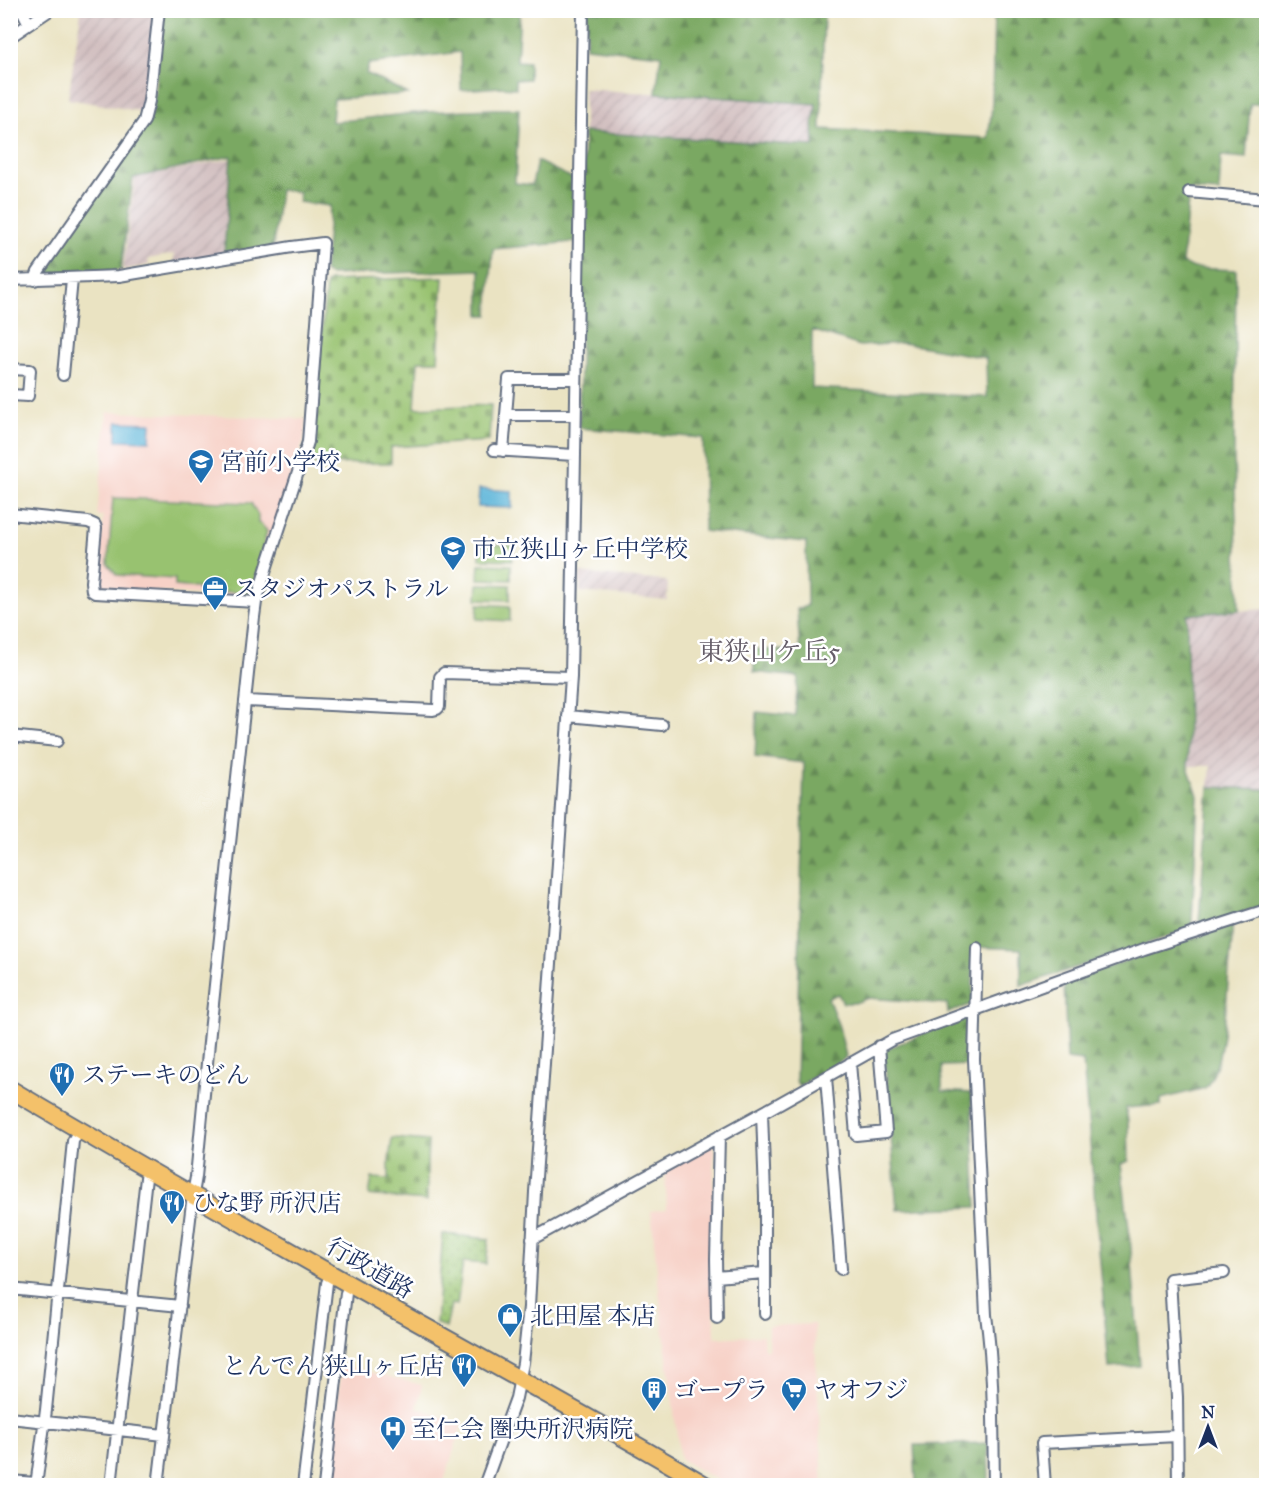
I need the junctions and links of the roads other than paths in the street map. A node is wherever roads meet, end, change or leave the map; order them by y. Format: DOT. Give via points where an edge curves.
graph roads {
  1 [pos="22,10"];
  2 [pos="50,10"];
  3 [pos="159,10"];
  4 [pos="583,10"];
  5 [pos="29,24"];
  6 [pos="10,38"];
  7 [pos="1189,192"];
  8 [pos="1266,199"];
  9 [pos="72,279"];
  10 [pos="10,280"];
  11 [pos="35,280"];
  12 [pos="10,369"];
  13 [pos="63,375"];
  14 [pos="576,379"];
  15 [pos="10,395"];
  16 [pos="506,415"];
  17 [pos="575,415"];
  18 [pos="574,455"];
  19 [pos="10,514"];
  20 [pos="256,602"];
  21 [pos="571,677"];
  22 [pos="245,701"];
  23 [pos="568,716"];
  24 [pos="662,725"];
  25 [pos="10,736"];
  26 [pos="57,741"];
  27 [pos="1266,910"];
  28 [pos="976,948"];
  29 [pos="975,1009"];
  30 [pos="879,1046"];
  31 [pos="850,1063"];
  32 [pos="826,1077"];
  33 [pos="10,1089"];
  34 [pos="762,1113"];
  35 [pos="79,1130"];
  36 [pos="719,1136"];
  37 [pos="147,1169"];
  38 [pos="193,1194"];
  39 [pos="532,1239"];
  40 [pos="841,1269"];
  41 [pos="331,1273"];
  42 [pos="764,1273"];
  43 [pos="1224,1273"];
  44 [pos="716,1277"];
  45 [pos="350,1284"];
  46 [pos="10,1289"];
  47 [pos="58,1294"];
  48 [pos="132,1301"];
  49 [pos="180,1306"];
  50 [pos="765,1314"];
  51 [pos="717,1318"];
  52 [pos="520,1379"];
  53 [pos="10,1418"];
  54 [pos="45,1422"];
  55 [pos="116,1430"];
  56 [pos="164,1435"];
  57 [pos="1177,1436"];
  58 [pos="10,1481"];
  59 [pos="36,1484"];
  60 [pos="111,1485"];
  61 [pos="158,1485"];
  62 [pos="303,1485"];
  63 [pos="324,1485"];
  64 [pos="484,1485"];
  65 [pos="707,1485"];
  66 [pos="994,1485"];
  67 [pos="1045,1485"];
  68 [pos="1179,1485"];
  1 -- 5 [label="street"];
  2 -- 5 [label="street"];
  3 -- 11 [label="street" via="144,121"];
  4 -- 14 [label="street"];
  5 -- 6 [label="street"];
  7 -- 8 [label="street"];
  9 -- 11 [label="street"];
  9 -- 13 [label="street"];
  9 -- 20 [label="street" via="119,276 323,243 307,447"];
  10 -- 11 [label="street"];
  12 -- 15 [label="street" via="30,370 28,396"];
  14 -- 16 [label="street" via="509,379"];
  14 -- 17 [label="street"];
  16 -- 17 [label="street"];
  16 -- 18 [label="street" via="498,451"];
  17 -- 18 [label="street"];
  18 -- 21 [label="street"];
  19 -- 20 [label="street" via="95,525 91,582 95,593"];
  20 -- 22 [label="street"];
  21 -- 22 [label="street" via="444,673 440,677 438,707 433,711"];
  21 -- 23 [label="street"];
  22 -- 38 [label="street"];
  23 -- 24 [label="street"];
  23 -- 39 [label="street"];
  25 -- 26 [label="street"];
  27 -- 29 [label="street"];
  28 -- 29 [label="street"];
  29 -- 30 [label="street"];
  29 -- 66 [label="street"];
  30 -- 31 [label="street"];
  30 -- 31 [label="street" via="886,1132 856,1135"];
  31 -- 32 [label="street"];
  32 -- 34 [label="street"];
  32 -- 40 [label="street"];
  33 -- 35 [label="highway, 行政道路"];
  34 -- 36 [label="street"];
  34 -- 42 [label="street"];
  35 -- 37 [label="highway, 行政道路"];
  35 -- 47 [label="street" via="74,1141"];
  36 -- 39 [label="street"];
  36 -- 44 [label="street"];
  37 -- 38 [label="highway, 行政道路"];
  37 -- 48 [label="street"];
  38 -- 41 [label="highway, 行政道路"];
  38 -- 49 [label="street"];
  39 -- 52 [label="street"];
  41 -- 45 [label="highway, 行政道路"];
  41 -- 62 [label="street"];
  42 -- 44 [label="street"];
  42 -- 50 [label="street"];
  43 -- 57 [label="street" via="1170,1279"];
  44 -- 51 [label="street"];
  45 -- 52 [label="highway, 行政道路"];
  45 -- 63 [label="street"];
  46 -- 47 [label="street"];
  47 -- 48 [label="street"];
  47 -- 54 [label="street"];
  48 -- 49 [label="street"];
  48 -- 55 [label="street"];
  49 -- 56 [label="street"];
  52 -- 64 [label="street"];
  52 -- 65 [label="highway, 行政道路"];
  53 -- 54 [label="street"];
  54 -- 55 [label="street"];
  54 -- 59 [label="street"];
  55 -- 56 [label="street"];
  55 -- 60 [label="street"];
  56 -- 61 [label="street"];
  57 -- 67 [label="street" via="1042,1443"];
  57 -- 68 [label="street"];
  58 -- 59 [label="street"];
}
